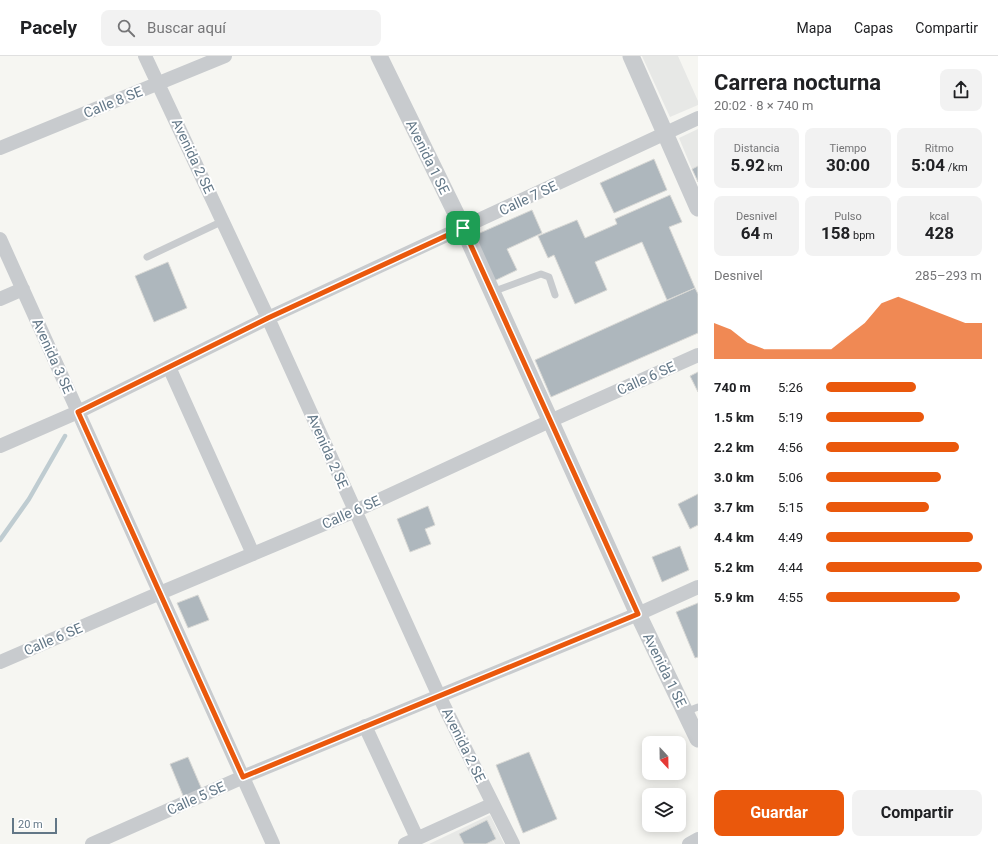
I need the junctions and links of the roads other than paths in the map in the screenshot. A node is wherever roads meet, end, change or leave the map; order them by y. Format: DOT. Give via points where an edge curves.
graph roads {
  1 [pos="145,56"];
  2 [pos="225,56"];
  3 [pos="379,56"];
  4 [pos="631,56"];
  5 [pos="158,83"];
  6 [pos="698,118"];
  7 [pos="664,133"];
  8 [pos="0,148"];
  9 [pos="698,208"];
  10 [pos="223,221"];
  11 [pos="463,228"];
  12 [pos="0,239"];
  13 [pos="147,257"];
  14 [pos="23,289"];
  15 [pos="491,292"];
  16 [pos="555,295"];
  17 [pos="0,299"];
  18 [pos="268,318"];
  19 [pos="698,355"];
  20 [pos="169,367"];
  21 [pos="78,412"];
  22 [pos="550,421"];
  23 [pos="0,446"];
  24 [pos="355,511"];
  25 [pos="253,554"];
  26 [pos="698,587"];
  27 [pos="160,593"];
  28 [pos="638,614"];
  29 [pos="0,662"];
  30 [pos="439,696"];
  31 [pos="692,709"];
  32 [pos="365,726"];
  33 [pos="698,739"];
  34 [pos="243,777"];
  35 [pos="493,804"];
  36 [pos="698,839"];
  37 [pos="411,841"];
  38 [pos="92,844"];
  39 [pos="273,844"];
  40 [pos="513,844"];
  41 [pos="689,844"];
  1 -- 5 [label="street, Avenida 2 SE"];
  2 -- 5 [label="street, Calle 8 SE"];
  3 -- 11 [label="street, Avenida 1 SE"];
  4 -- 7 [label="street"];
  5 -- 8 [label="street, Calle 8 SE"];
  5 -- 10 [label="street, Avenida 2 SE"];
  6 -- 7 [label="street, Calle 7 SE"];
  7 -- 9 [label="street"];
  7 -- 11 [label="street, Calle 7 SE"];
  10 -- 13 [label="lane"];
  10 -- 18 [label="street, Avenida 2 SE"];
  11 -- 15 [label="street, Avenida 1 SE"];
  11 -- 18 [label="street, Calle 7 SE"];
  12 -- 14 [label="street, Avenida 3 SE"];
  14 -- 17 [label="street"];
  14 -- 21 [label="street, Avenida 3 SE"];
  15 -- 16 [label="lane" via="541,274 549,277"];
  15 -- 22 [label="street, Avenida 1 SE"];
  18 -- 20 [label="street, Calle 7 SE"];
  18 -- 24 [label="street, Avenida 2 SE"];
  19 -- 22 [label="street, Calle 6 SE"];
  20 -- 21 [label="street, Calle 7 SE"];
  20 -- 25 [label="street"];
  21 -- 23 [label="street, Calle 7 SE"];
  21 -- 27 [label="street, Avenida 3 SE"];
  22 -- 24 [label="street, Calle 6 SE"];
  22 -- 28 [label="street, Avenida 1 SE"];
  24 -- 25 [label="street, Calle 6 SE"];
  24 -- 30 [label="street, Avenida 2 SE"];
  25 -- 27 [label="street, Calle 6 SE"];
  26 -- 28 [label="street, Calle 5 SE"];
  27 -- 29 [label="street, Calle 6 SE"];
  27 -- 34 [label="street, Avenida 3 SE"];
  28 -- 30 [label="street, Calle 5 SE"];
  28 -- 31 [label="street, Avenida 1 SE"];
  30 -- 32 [label="street, Calle 5 SE"];
  30 -- 35 [label="street, Avenida 2 SE"];
  31 -- 33 [label="street, Avenida 1 SE"];
  32 -- 34 [label="street, Calle 5 SE"];
  32 -- 37 [label="street"];
  34 -- 38 [label="street, Calle 5 SE"];
  34 -- 39 [label="street, Avenida 3 SE"];
  35 -- 37 [label="street"];
  35 -- 40 [label="street, Avenida 2 SE"];
  36 -- 41 [label="street"];
}
